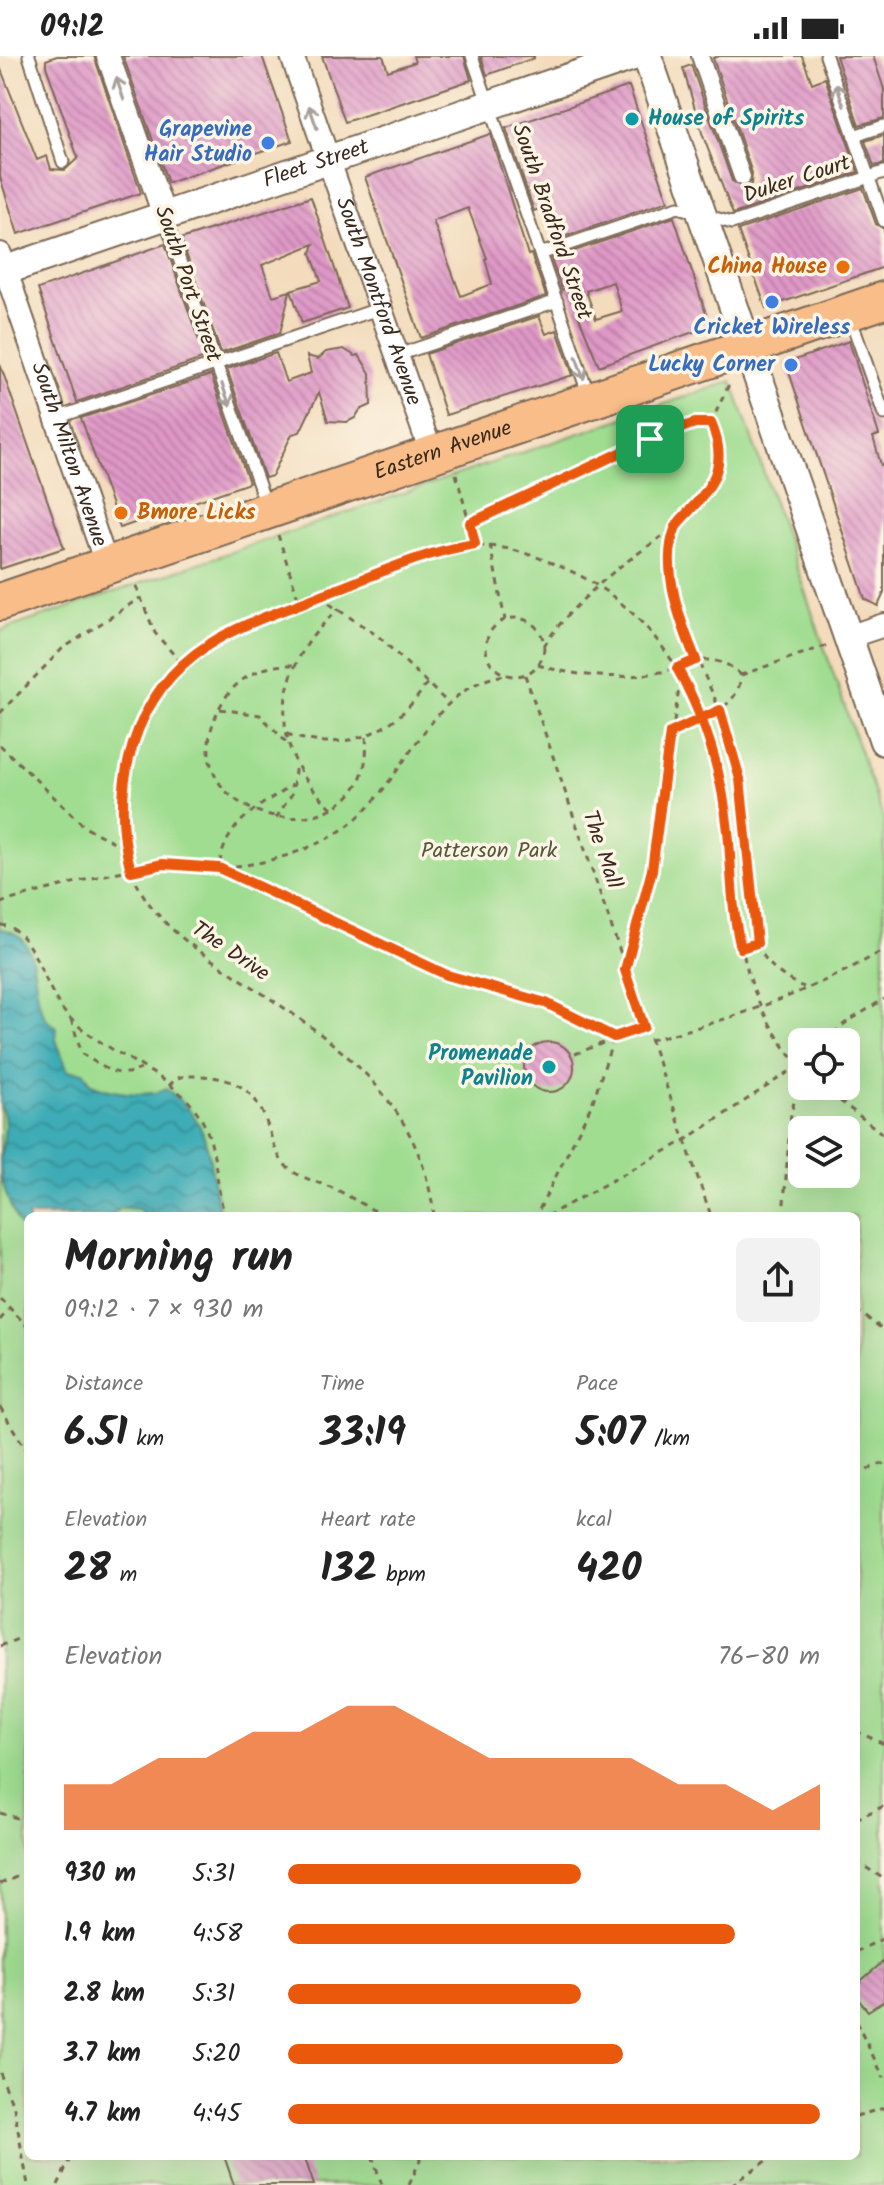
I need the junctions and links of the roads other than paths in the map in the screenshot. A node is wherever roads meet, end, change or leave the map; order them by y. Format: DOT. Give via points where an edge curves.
graph roads {
  1 [pos="29,56"];
  2 [pos="108,56"];
  3 [pos="292,56"];
  4 [pos="472,56"];
  5 [pos="633,56"];
  6 [pos="647,56"];
  7 [pos="700,56"];
  8 [pos="826,56"];
  9 [pos="490,104"];
  10 [pos="884,126"];
  11 [pos="854,136"];
  12 [pos="328,159"];
  13 [pos="63,162"];
  14 [pos="884,172"];
  15 [pos="742,177"];
  16 [pos="868,178"];
  17 [pos="164,215"];
  18 [pos="703,216"];
  19 [pos="884,221"];
  20 [pos="540,254"];
  21 [pos="2,265"];
  22 [pos="884,300"];
  23 [pos="557,301"];
  24 [pos="381,308"];
  25 [pos="848,313"];
  26 [pos="749,347"];
  27 [pos="398,355"];
  28 [pos="215,364"];
  29 [pos="591,401"];
  30 [pos="884,414"];
  31 [pos="56,418"];
  32 [pos="444,467"];
  33 [pos="272,521"];
  34 [pos="121,575"];
  35 [pos="0,602"];
  36 [pos="884,625"];
  37 [pos="838,641"];
  38 [pos="884,741"];
  1 -- 13 [label="lane"];
  17 -- 2 [label="street, South Port Street, one-way"];
  12 -- 3 [label="street, South Montford Avenue, one-way"];
  4 -- 9 [label="lane, South Bradford Street"];
  5 -- 9 [label="street, Fleet Street"];
  6 -- 18 [label="street"];
  7 -- 15 [label="street"];
  11 -- 8 [label="lane, one-way"];
  9 -- 12 [label="street, Fleet Street"];
  9 -- 20 [label="lane, South Bradford Street"];
  10 -- 11 [label="lane"];
  11 -- 16 [label="lane"];
  12 -- 17 [label="street, Fleet Street"];
  12 -- 24 [label="street, South Montford Avenue"];
  14 -- 16 [label="lane, Duker Court"];
  16 -- 18 [label="lane, Duker Court" via="732,223"];
  16 -- 19 [label="lane"];
  17 -- 21 [label="street, Fleet Street"];
  17 -- 28 [label="lane, South Port Street"];
  18 -- 20 [label="lane, Duker Court" via="678,207"];
  18 -- 26 [label="street"];
  20 -- 23 [label="lane, South Bradford Street"];
  21 -- 31 [label="street, South Milton Avenue"];
  22 -- 25 [label="main road, Eastern Avenue"];
  23 -- 27 [label="lane"];
  23 -- 29 [label="lane, South Bradford Street, one-way"];
  24 -- 27 [label="street, South Montford Avenue"];
  24 -- 28 [label="lane"];
  25 -- 26 [label="main road, Eastern Avenue"];
  25 -- 30 [label="lane"];
  26 -- 29 [label="main road, Eastern Avenue"];
  26 -- 37 [label="street"];
  27 -- 32 [label="street, South Montford Avenue"];
  28 -- 31 [label="lane"];
  28 -- 33 [label="lane, South Port Street, one-way"];
  29 -- 32 [label="main road, Eastern Avenue"];
  31 -- 34 [label="street, South Milton Avenue"];
  32 -- 33 [label="main road, Eastern Avenue"];
  33 -- 34 [label="main road, Eastern Avenue"];
  34 -- 35 [label="main road, Eastern Avenue"];
  36 -- 37 [label="street"];
  37 -- 38 [label="street"];
}
